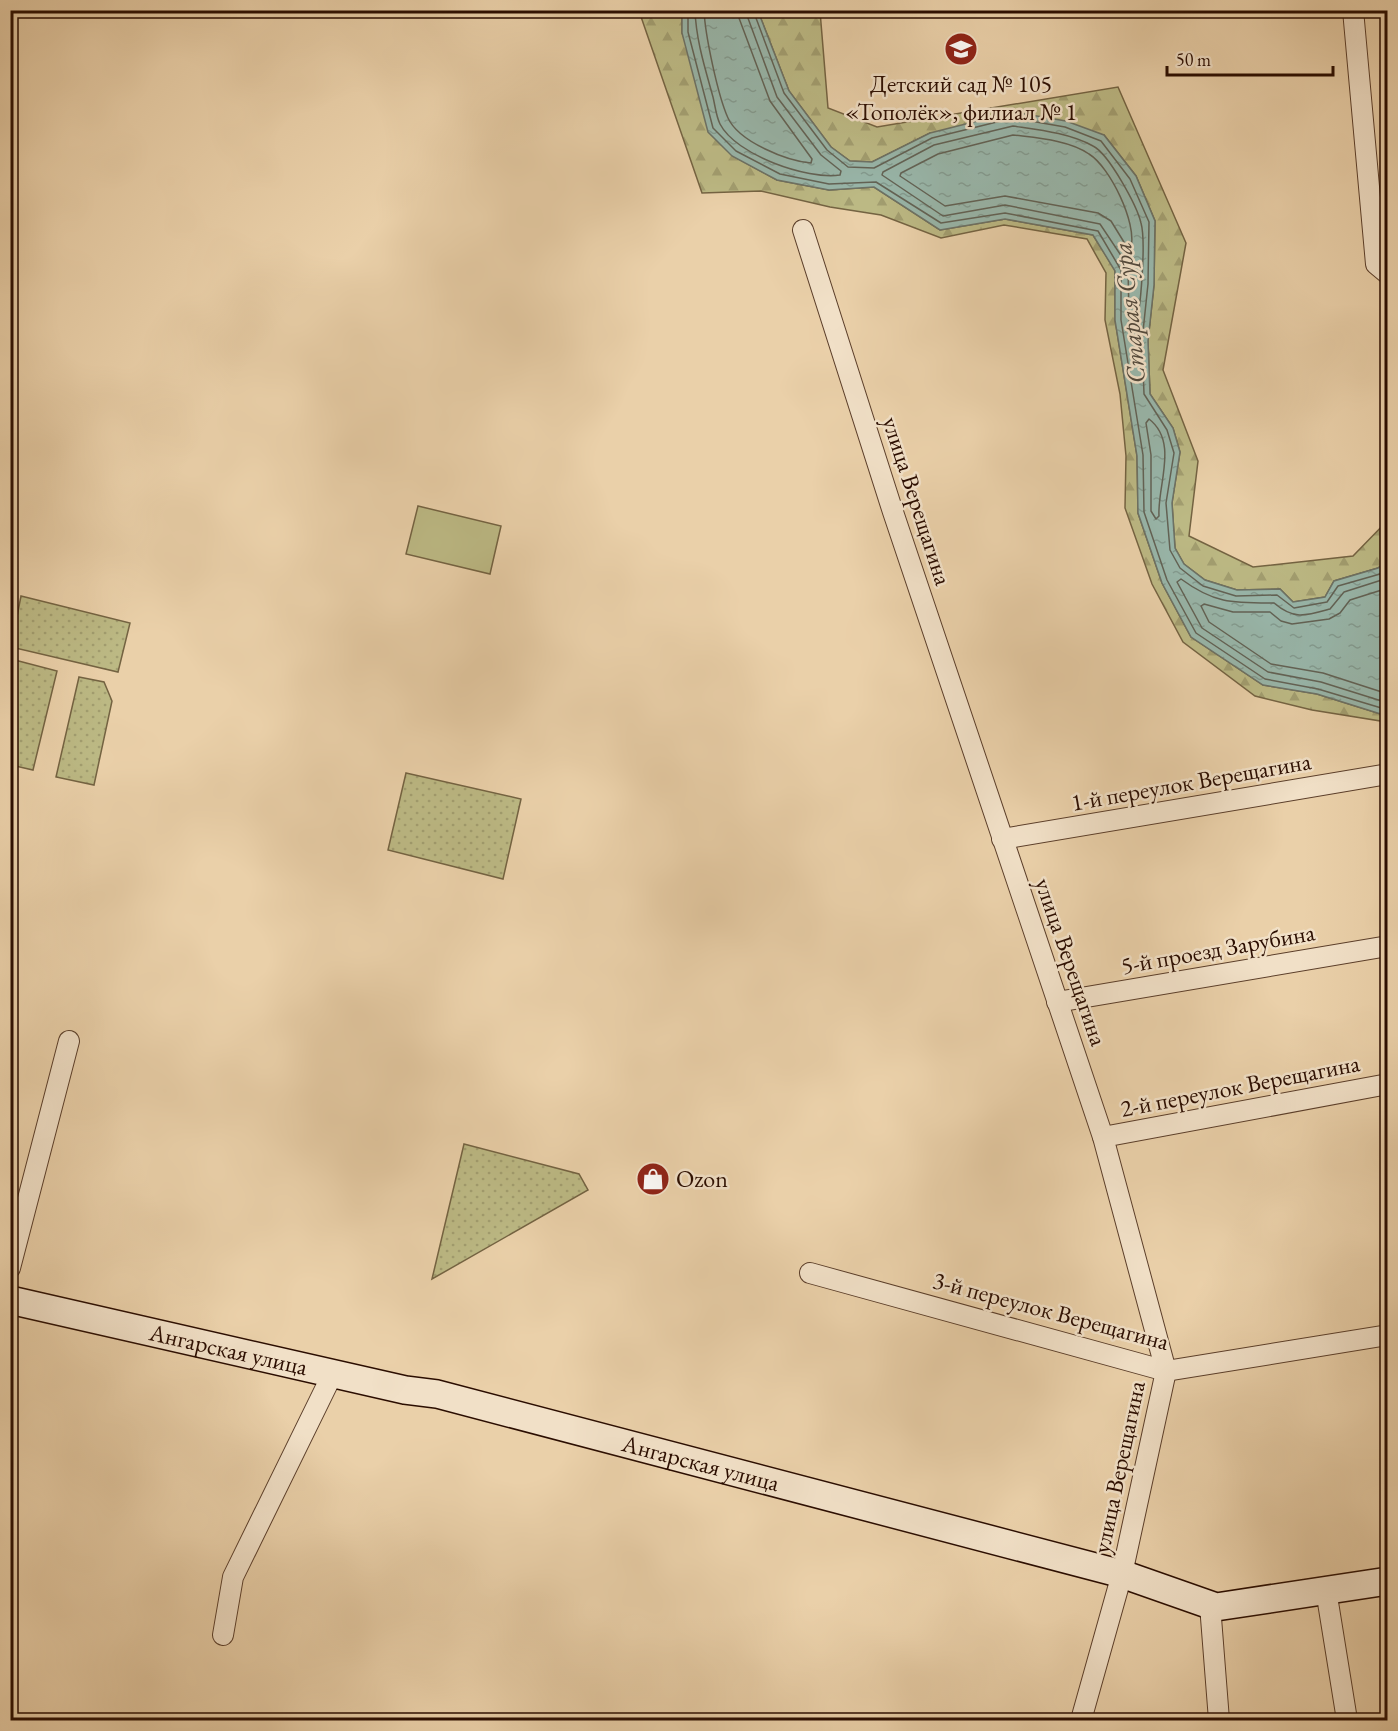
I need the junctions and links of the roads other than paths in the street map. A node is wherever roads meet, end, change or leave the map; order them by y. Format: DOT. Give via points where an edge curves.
graph roads {
  1 [pos="1353,10"];
  2 [pos="803,230"];
  3 [pos="1388,274"];
  4 [pos="1388,774"];
  5 [pos="1002,839"];
  6 [pos="1388,946"];
  7 [pos="1057,1002"];
  8 [pos="69,1041"];
  9 [pos="1388,1084"];
  10 [pos="1102,1137"];
  11 [pos="10,1268"];
  12 [pos="810,1273"];
  13 [pos="10,1300"];
  14 [pos="1388,1335"];
  15 [pos="1166,1371"];
  16 [pos="333,1372"];
  17 [pos="1122,1574"];
  18 [pos="1388,1581"];
  19 [pos="1326,1590"];
  20 [pos="1210,1605"];
  21 [pos="223,1635"];
  22 [pos="1081,1720"];
  23 [pos="1219,1720"];
  24 [pos="1347,1720"];
  1 -- 3 [label="street" via="1376,264"];
  2 -- 5 [label="street, улица Верещагина"];
  4 -- 5 [label="street, 1-й переулок Верещагина"];
  5 -- 7 [label="street, улица Верещагина"];
  6 -- 7 [label="street, 5-й проезд Зарубина"];
  7 -- 10 [label="street, улица Верещагина"];
  8 -- 11 [label="street"];
  9 -- 10 [label="street, 2-й переулок Верещагина"];
  10 -- 15 [label="street, улица Верещагина"];
  12 -- 15 [label="street, 3-й переулок Верещагина"];
  13 -- 16 [label="street, Ангарская улица"];
  14 -- 15 [label="street, 3-й переулок Верещагина"];
  15 -- 17 [label="street, улица Верещагина"];
  16 -- 17 [label="street, Ангарская улица" via="437,1394"];
  16 -- 21 [label="street" via="234,1577"];
  17 -- 20 [label="street, Ангарская улица"];
  17 -- 22 [label="street, улица Верещагина"];
  18 -- 19 [label="street, Ангарская улица"];
  19 -- 20 [label="street, Ангарская улица"];
  19 -- 24 [label="street"];
  20 -- 23 [label="street"];
}
